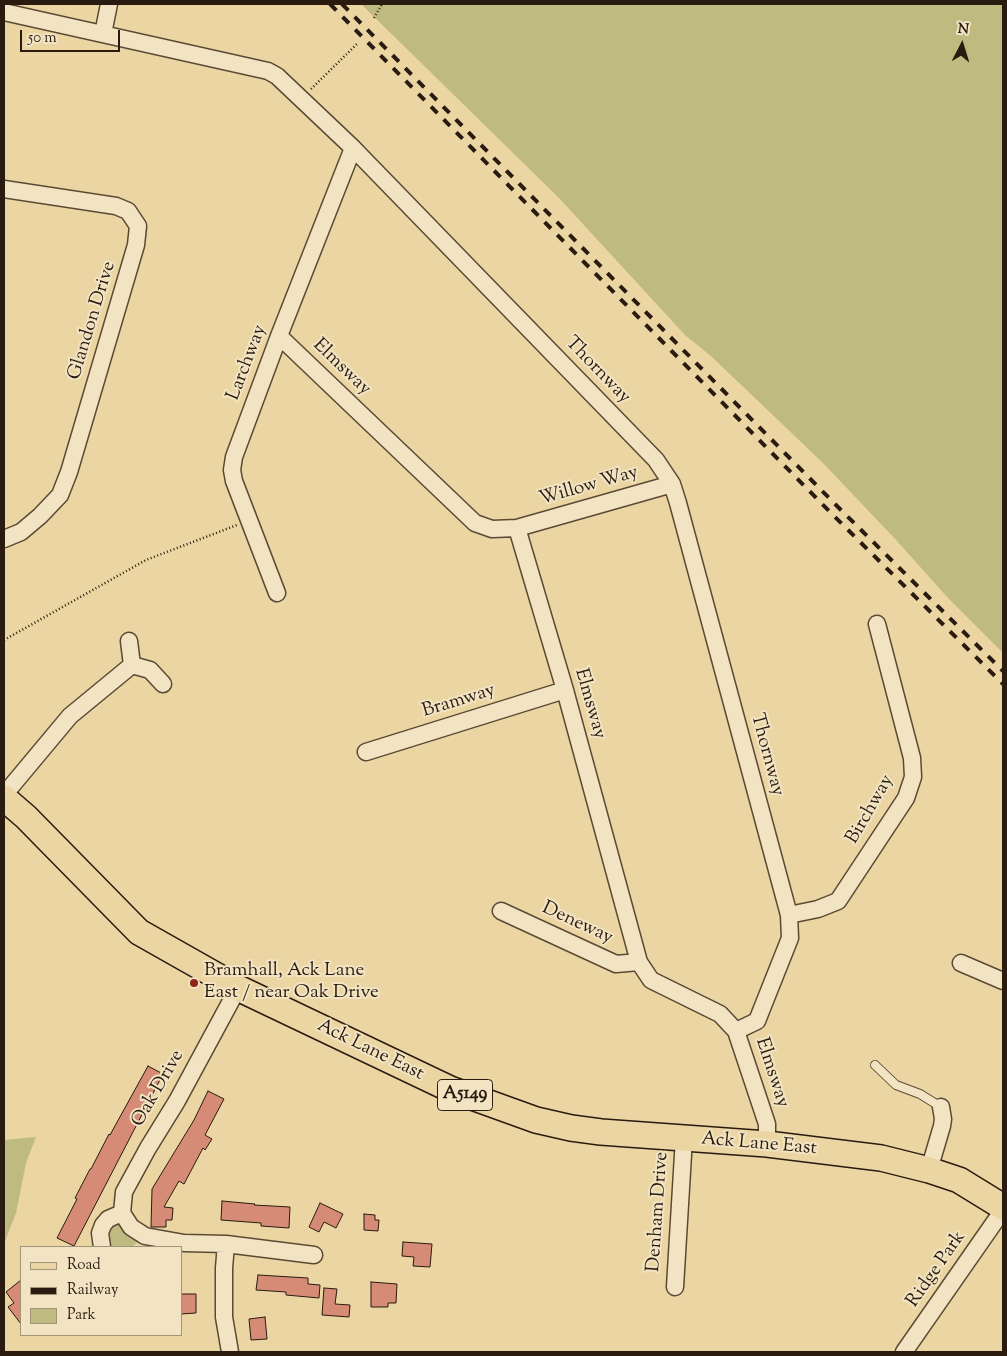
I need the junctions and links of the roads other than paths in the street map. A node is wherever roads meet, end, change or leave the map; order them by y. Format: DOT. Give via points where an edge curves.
graph roads {
  1 [pos="109,4"];
  2 [pos="4,12"];
  3 [pos="103,34"];
  4 [pos="353,148"];
  5 [pos="4,189"];
  6 [pos="279,336"];
  7 [pos="672,484"];
  8 [pos="517,528"];
  9 [pos="4,539"];
  10 [pos="277,593"];
  11 [pos="878,624"];
  12 [pos="129,641"];
  13 [pos="132,665"];
  14 [pos="163,684"];
  15 [pos="565,690"];
  16 [pos="366,752"];
  17 [pos="4,797"];
  18 [pos="501,911"];
  19 [pos="789,915"];
  20 [pos="639,962"];
  21 [pos="961,963"];
  22 [pos="1003,981"];
  23 [pos="238,988"];
  24 [pos="736,1031"];
  25 [pos="875,1065"];
  26 [pos="941,1107"];
  27 [pos="684,1138"];
  28 [pos="767,1144"];
  29 [pos="929,1170"];
  30 [pos="1003,1208"];
  31 [pos="122,1213"];
  32 [pos="145,1236"];
  33 [pos="226,1244"];
  34 [pos="102,1246"];
  35 [pos="133,1246"];
  36 [pos="314,1255"];
  37 [pos="674,1287"];
  38 [pos="230,1352"];
  39 [pos="904,1352"];
  1 -- 3 [label="street"];
  2 -- 3 [label="street, Thornway"];
  3 -- 4 [label="street, Thornway" via="268,71"];
  4 -- 6 [label="street, Larchway"];
  4 -- 7 [label="street, Thornway" via="656,460"];
  5 -- 9 [label="street, Glandon Drive" via="116,206 128,211 138,226 136,245 60,495 21,532"];
  6 -- 8 [label="street, Elmsway" via="475,523 492,529"];
  6 -- 10 [label="street, Larchway" via="232,470"];
  7 -- 8 [label="street, Willow Way"];
  7 -- 19 [label="street, Thornway"];
  8 -- 15 [label="street, Elmsway"];
  11 -- 19 [label="street, Birchway" via="912,758 913,777 906,798 838,901"];
  12 -- 13 [label="street"];
  13 -- 14 [label="street" via="150,670"];
  13 -- 17 [label="street" via="70,716"];
  15 -- 16 [label="street, Bramway"];
  15 -- 20 [label="street, Elmsway"];
  17 -- 23 [label="main road, Ack Lane East / A5149" via="140,932"];
  18 -- 20 [label="street, Deneway" via="616,964"];
  19 -- 24 [label="street, Thornway" via="790,938 757,1021"];
  20 -- 24 [label="street, Elmsway" via="650,980 720,1014"];
  21 -- 22 [label="street"];
  23 -- 27 [label="main road, Ack Lane East / A5149" via="450,1089 505,1110 571,1128"];
  23 -- 31 [label="street, Oak Drive" via="124,1192"];
  24 -- 28 [label="street, Elmsway" via="767,1124"];
  25 -- 26 [label="lane" via="896,1086 920,1094"];
  26 -- 29 [label="street" via="942,1126"];
  27 -- 28 [label="main road, Ack Lane East / A5149"];
  27 -- 37 [label="street, Denham Drive"];
  28 -- 29 [label="main road, Ack Lane East / A5149" via="882,1158"];
  29 -- 30 [label="main road, Ack Lane East / A5149" via="960,1180"];
  30 -- 39 [label="street, Ridge Park"];
  31 -- 32 [label="street" via="131,1227"];
  31 -- 34 [label="street" via="103,1225 100,1233"];
  32 -- 33 [label="street" via="184,1243"];
  32 -- 35 [label="street"];
  33 -- 36 [label="street"];
  33 -- 38 [label="street" via="224,1317"];
}
